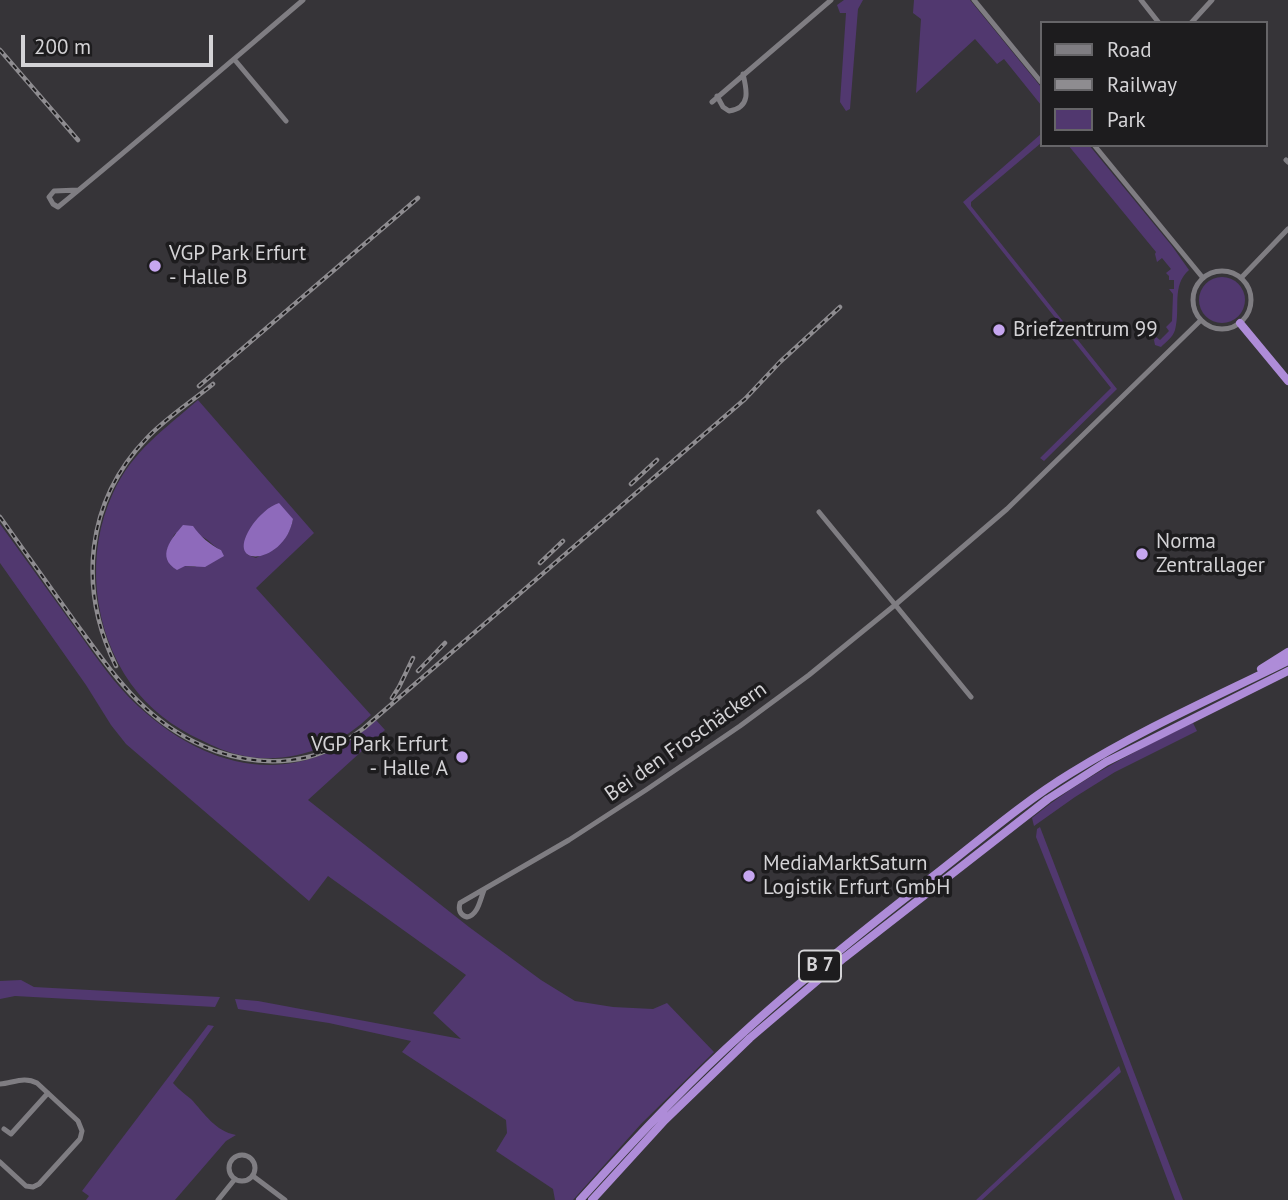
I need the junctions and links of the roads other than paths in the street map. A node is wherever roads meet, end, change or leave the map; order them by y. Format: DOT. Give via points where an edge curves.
graph roads {
  1 [pos="303,0"];
  2 [pos="831,0"];
  3 [pos="974,0"];
  4 [pos="1141,0"];
  5 [pos="1212,0"];
  6 [pos="1157,21"];
  7 [pos="1193,21"];
  8 [pos="234,59"];
  9 [pos="743,74"];
  10 [pos="1040,81"];
  11 [pos="718,96"];
  12 [pos="712,102"];
  13 [pos="286,121"];
  14 [pos="1096,147"];
  15 [pos="78,190"];
  16 [pos="1288,229"];
  17 [pos="1203,278"];
  18 [pos="1241,278"];
  19 [pos="1200,320"];
  20 [pos="1240,323"];
  21 [pos="1288,381"];
  22 [pos="819,512"];
  23 [pos="895,606"];
  24 [pos="1288,652"];
  25 [pos="1288,661"];
  26 [pos="1288,671"];
  27 [pos="1221,694"];
  28 [pos="971,697"];
  29 [pos="484,890"];
  30 [pos="0,1084"];
  31 [pos="48,1093"];
  32 [pos="4,1129"];
  33 [pos="0,1162"];
  34 [pos="253,1176"];
  35 [pos="235,1179"];
  36 [pos="218,1200"];
  37 [pos="285,1200"];
  38 [pos="580,1200"];
  39 [pos="592,1200"];
  1 -- 8 [label="street"];
  2 -- 9 [label="street"];
  3 -- 10 [label="street"];
  4 -- 6 [label="street"];
  5 -- 7 [label="street"];
  8 -- 13 [label="street"];
  8 -- 15 [label="street"];
  9 -- 11 [label="street"];
  9 -- 11 [label="street" via="747,90 741,107 729,111"];
  11 -- 12 [label="street"];
  14 -- 17 [label="street"];
  15 -- 15 [label="street" via="58,206 49,197 54,191"];
  16 -- 18 [label="street"];
  17 -- 18 [label="street" via="1223,271"];
  17 -- 19 [label="street" via="1193,304"];
  18 -- 20 [label="street" via="1252,301"];
  19 -- 20 [label="street" via="1216,329"];
  19 -- 23 [label="street, Bei den Froschäckern" via="1007,509"];
  20 -- 21 [label="highway"];
  22 -- 23 [label="street"];
  23 -- 28 [label="street"];
  23 -- 29 [label="street, Bei den Froschäckern" via="732,732 569,840"];
  24 -- 27 [label="highway, B 7"];
  25 -- 27 [label="highway, B 7"];
  26 -- 39 [label="highway, B 7" via="1106,762 1028,815 844,958 750,1038"];
  27 -- 38 [label="highway, B 7" via="1068,775 858,935 692,1080"];
  29 -- 29 [label="street, Bei den Froschäckern" via="472,916 460,913 460,903"];
  30 -- 31 [label="street" via="30,1079"];
  31 -- 32 [label="street" via="11,1134"];
  31 -- 33 [label="street" via="78,1121 80,1139 33,1187"];
  34 -- 35 [label="street"];
  34 -- 35 [label="street" via="255,1163 240,1155 230,1163"];
  34 -- 37 [label="street"];
  35 -- 36 [label="street"];
}
